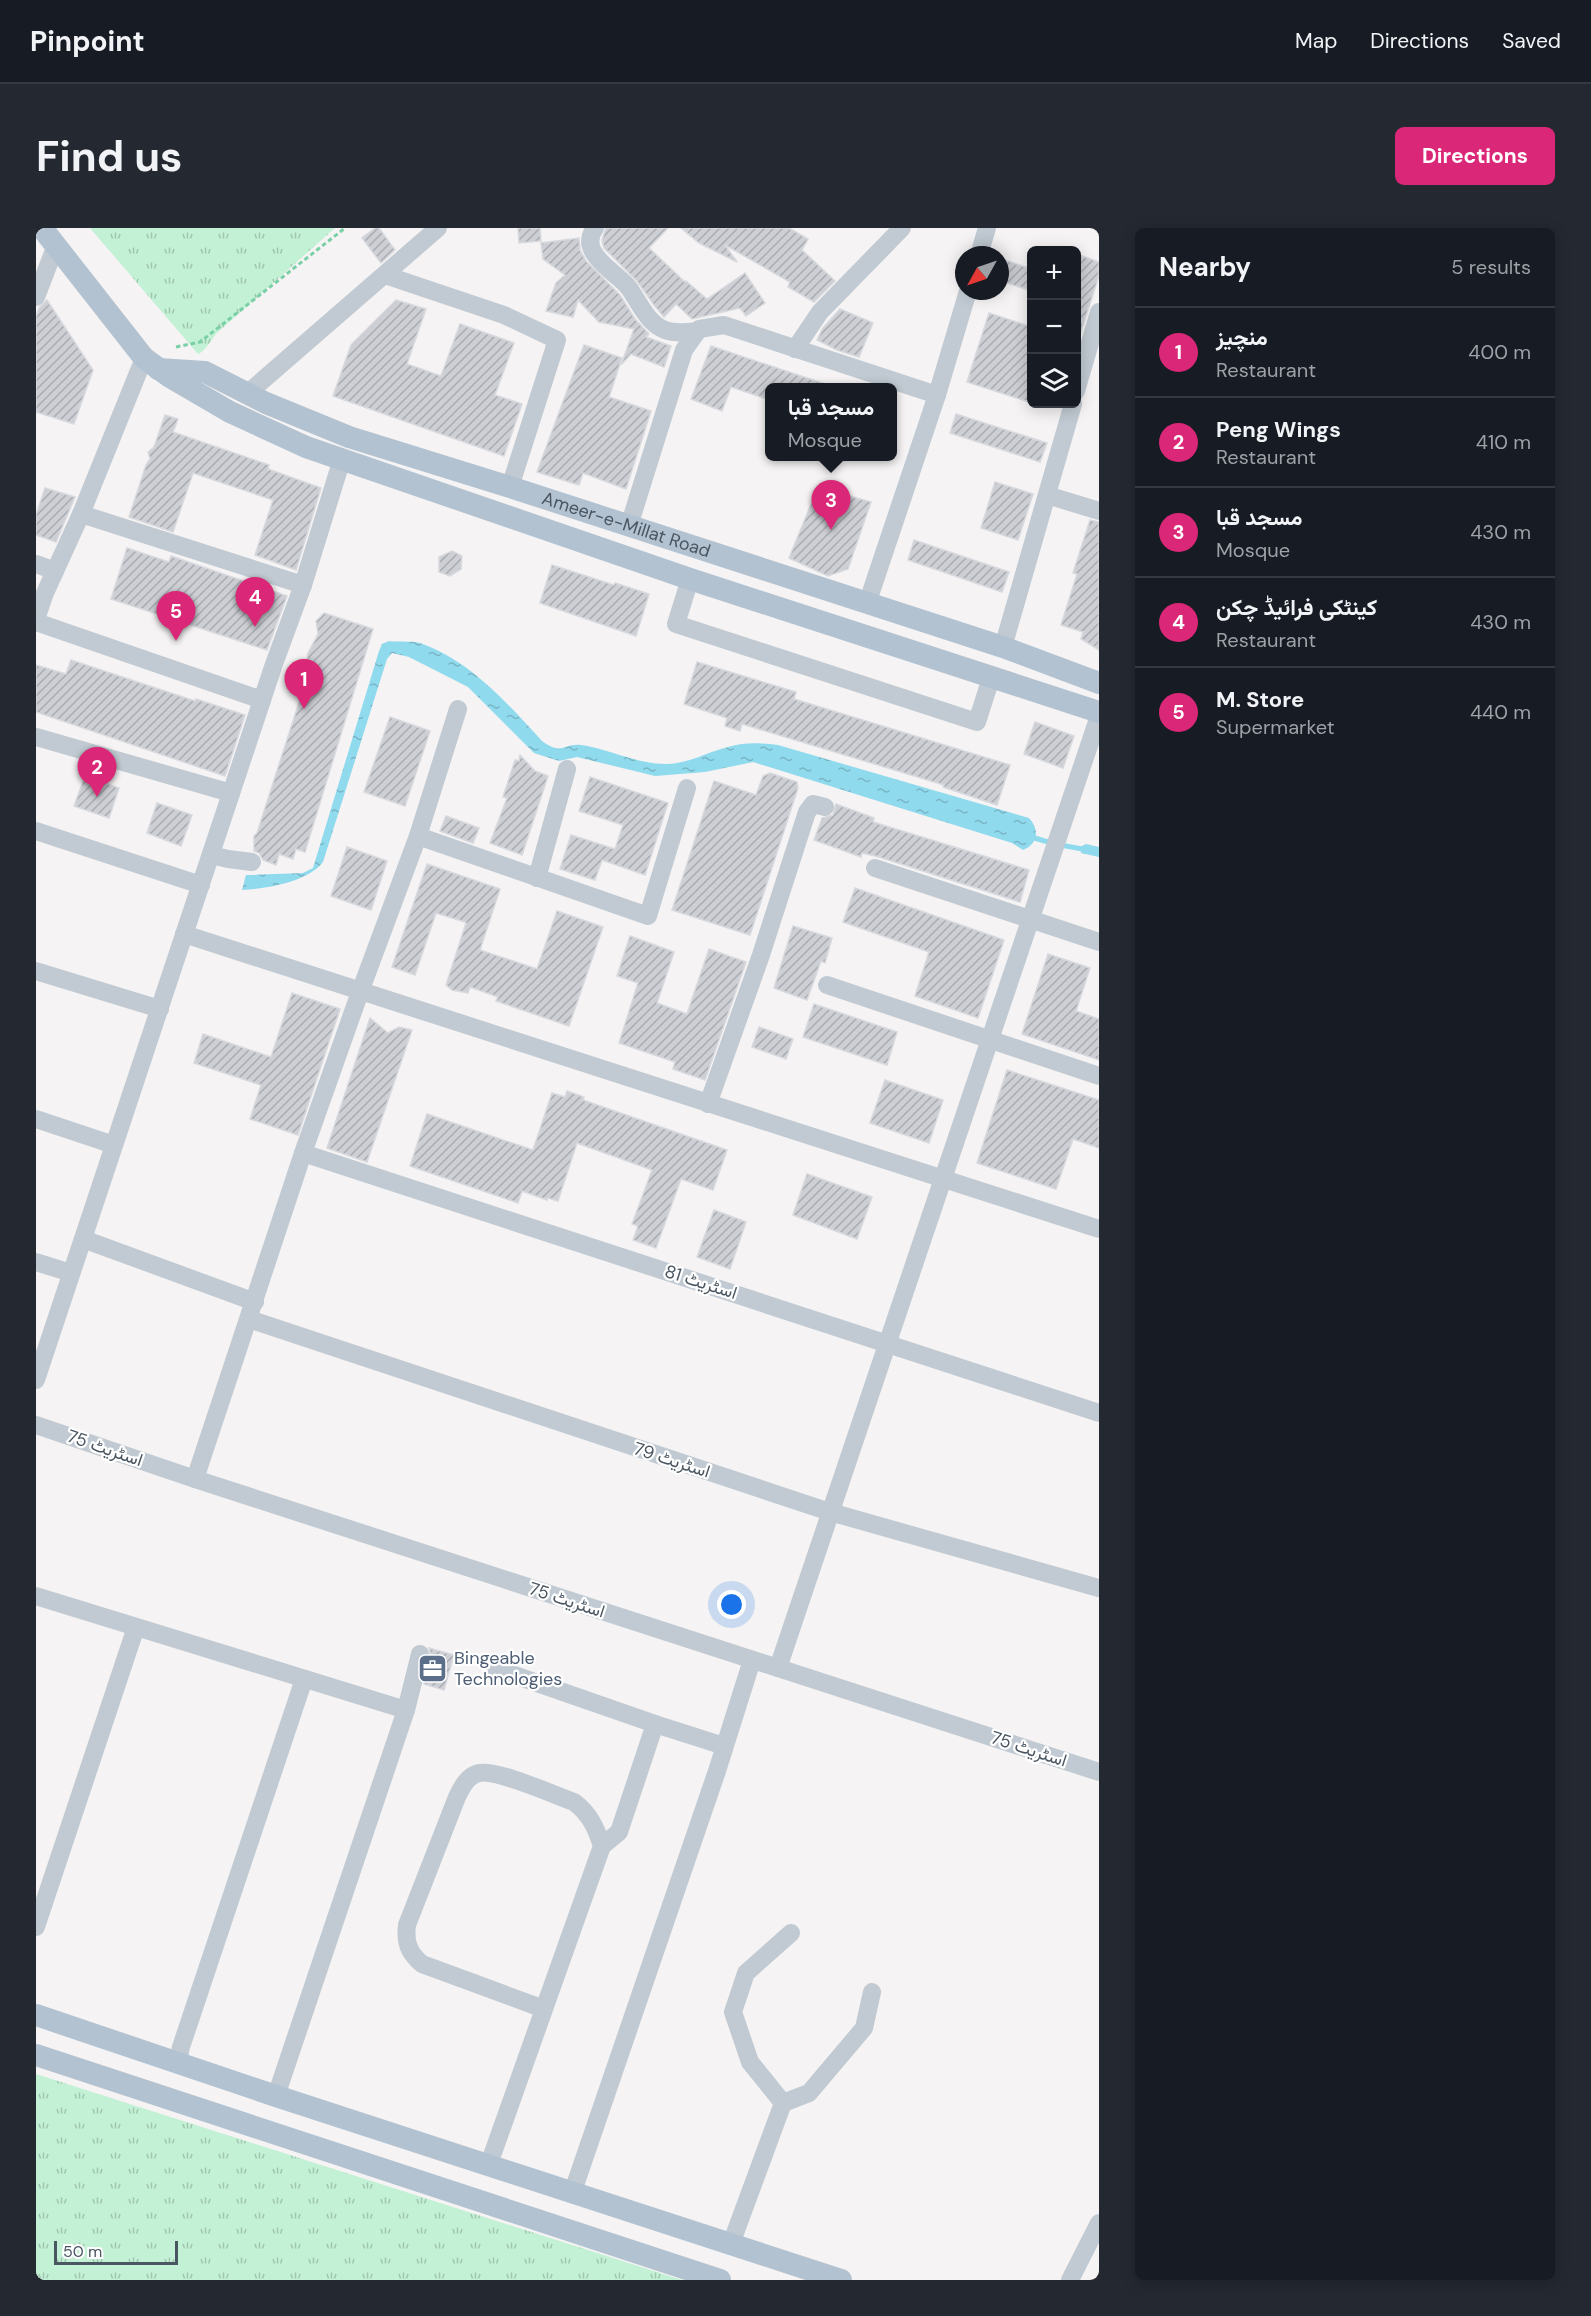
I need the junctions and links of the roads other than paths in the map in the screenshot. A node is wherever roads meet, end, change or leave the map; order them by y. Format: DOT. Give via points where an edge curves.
graph roads {
  1 [pos="438,228"];
  2 [pos="596,228"];
  3 [pos="903,228"];
  4 [pos="987,228"];
  5 [pos="49,236"];
  6 [pos="982,246"];
  7 [pos="385,275"];
  8 [pos="36,297"];
  9 [pos="965,300"];
  10 [pos="1099,312"];
  11 [pos="698,331"];
  12 [pos="795,349"];
  13 [pos="150,363"];
  14 [pos="1092,363"];
  15 [pos="1081,384"];
  16 [pos="248,393"];
  17 [pos="937,395"];
  18 [pos="1072,408"];
  19 [pos="349,437"];
  20 [pos="342,459"];
  21 [pos="510,487"];
  22 [pos="1047,495"];
  23 [pos="1099,511"];
  24 [pos="81,514"];
  25 [pos="629,526"];
  26 [pos="700,550"];
  27 [pos="36,564"];
  28 [pos="55,571"];
  29 [pos="690,579"];
  30 [pos="303,585"];
  31 [pos="867,604"];
  32 [pos="36,620"];
  33 [pos="1003,647"];
  34 [pos="991,678"];
  35 [pos="1099,683"];
  36 [pos="262,700"];
  37 [pos="458,709"];
  38 [pos="1099,714"];
  39 [pos="36,737"];
  40 [pos="567,769"];
  41 [pos="687,788"];
  42 [pos="231,793"];
  43 [pos="825,807"];
  44 [pos="36,831"];
  45 [pos="418,836"];
  46 [pos="211,855"];
  47 [pos="236,860"];
  48 [pos="874,868"];
  49 [pos="537,878"];
  50 [pos="201,885"];
  51 [pos="1030,920"];
  52 [pos="184,934"];
  53 [pos="1099,942"];
  54 [pos="36,971"];
  55 [pos="828,985"];
  56 [pos="360,992"];
  57 [pos="160,1009"];
  58 [pos="989,1039"];
  59 [pos="1099,1076"];
  60 [pos="708,1104"];
  61 [pos="36,1119"];
  62 [pos="114,1145"];
  63 [pos="303,1153"];
  64 [pos="942,1179"];
  65 [pos="1099,1229"];
  66 [pos="83,1239"];
  67 [pos="36,1262"];
  68 [pos="71,1273"];
  69 [pos="252,1310"];
  70 [pos="887,1342"];
  71 [pos="36,1380"];
  72 [pos="1099,1413"];
  73 [pos="36,1425"];
  74 [pos="195,1479"];
  75 [pos="830,1512"];
  76 [pos="1099,1588"];
  77 [pos="36,1596"];
  78 [pos="136,1627"];
  79 [pos="420,1654"];
  80 [pos="752,1660"];
  81 [pos="494,1668"];
  82 [pos="778,1668"];
  83 [pos="304,1679"];
  84 [pos="406,1710"];
  85 [pos="655,1724"];
  86 [pos="724,1746"];
  87 [pos="1099,1772"];
  88 [pos="602,1846"];
  89 [pos="36,1927"];
  90 [pos="791,1933"];
  91 [pos="872,1992"];
  92 [pos="544,2009"];
  93 [pos="36,2015"];
  94 [pos="36,2055"];
  95 [pos="178,2062"];
  96 [pos="276,2096"];
  97 [pos="783,2103"];
  98 [pos="489,2164"];
  99 [pos="573,2191"];
  100 [pos="632,2211"];
  101 [pos="1099,2223"];
  102 [pos="731,2244"];
  103 [pos="621,2248"];
  104 [pos="720,2280"];
  105 [pos="841,2280"];
  106 [pos="1070,2280"];
  1 -- 7 [label="street"];
  2 -- 11 [label="street" via="591,237 594,252 628,286 650,318 665,330"];
  3 -- 12 [label="street" via="820,312"];
  4 -- 6 [label="street"];
  5 -- 8 [label="street"];
  5 -- 13 [label="main road"];
  7 -- 16 [label="street"];
  7 -- 21 [label="street" via="504,315 557,340"];
  9 -- 17 [label="street"];
  10 -- 14 [label="street"];
  11 -- 12 [label="street" via="724,325"];
  11 -- 25 [label="street" via="684,350"];
  12 -- 17 [label="street"];
  13 -- 16 [label="main road, Ameer-e-Millat Road" via="205,372"];
  13 -- 20 [label="main road, Ameer-e-Millat Road" via="252,424"];
  13 -- 24 [label="street"];
  14 -- 15 [label="street"];
  16 -- 19 [label="main road, Ameer-e-Millat Road"];
  17 -- 31 [label="street"];
  18 -- 22 [label="street"];
  19 -- 20 [label="main road"];
  19 -- 21 [label="main road, Ameer-e-Millat Road"];
  20 -- 29 [label="main road, Ameer-e-Millat Road"];
  20 -- 30 [label="street"];
  21 -- 25 [label="main road, Ameer-e-Millat Road"];
  22 -- 23 [label="street"];
  22 -- 33 [label="street"];
  24 -- 28 [label="street"];
  24 -- 30 [label="street"];
  25 -- 26 [label="main road, Ameer-e-Millat Road"];
  26 -- 29 [label="main road"];
  26 -- 31 [label="main road, Ameer-e-Millat Road"];
  27 -- 28 [label="street"];
  28 -- 32 [label="street"];
  29 -- 34 [label="main road, Ameer-e-Millat Road"];
  29 -- 34 [label="street" via="676,624 977,722"];
  30 -- 36 [label="street"];
  31 -- 33 [label="main road, Ameer-e-Millat Road"];
  32 -- 36 [label="street"];
  33 -- 35 [label="main road, Ameer-e-Millat Road"];
  34 -- 38 [label="main road, Ameer-e-Millat Road"];
  36 -- 42 [label="street"];
  37 -- 45 [label="street"];
  38 -- 51 [label="street"];
  39 -- 42 [label="street"];
  40 -- 49 [label="street"];
  41 -- 49 [label="street" via="648,916"];
  42 -- 46 [label="street"];
  43 -- 60 [label="street" via="813,804 807,812"];
  44 -- 50 [label="street"];
  45 -- 49 [label="street"];
  45 -- 56 [label="street"];
  46 -- 47 [label="street"];
  46 -- 50 [label="street"];
  48 -- 51 [label="street"];
  50 -- 52 [label="street"];
  51 -- 53 [label="street"];
  51 -- 58 [label="street"];
  52 -- 56 [label="street"];
  52 -- 57 [label="street"];
  54 -- 57 [label="street"];
  55 -- 58 [label="street"];
  56 -- 60 [label="street"];
  56 -- 63 [label="street"];
  57 -- 62 [label="street"];
  58 -- 59 [label="street"];
  58 -- 64 [label="street"];
  60 -- 64 [label="street"];
  61 -- 62 [label="street"];
  62 -- 66 [label="street"];
  63 -- 69 [label="street"];
  63 -- 70 [label="street, اسٹریٹ 81"];
  64 -- 65 [label="street"];
  64 -- 70 [label="street"];
  66 -- 68 [label="street"];
  66 -- 69 [label="street, اسٹریٹ 79"];
  67 -- 68 [label="street"];
  68 -- 71 [label="street"];
  69 -- 74 [label="street"];
  69 -- 75 [label="street, اسٹریٹ 79"];
  70 -- 72 [label="street, اسٹریٹ 81"];
  70 -- 75 [label="street"];
  73 -- 74 [label="street, اسٹریٹ 75"];
  74 -- 80 [label="street, اسٹریٹ 75"];
  75 -- 76 [label="street, اسٹریٹ 79"];
  75 -- 82 [label="street"];
  77 -- 78 [label="street"];
  78 -- 83 [label="street"];
  78 -- 89 [label="street"];
  79 -- 84 [label="street"];
  80 -- 82 [label="street, اسٹریٹ 75"];
  80 -- 86 [label="street"];
  81 -- 85 [label="street"];
  82 -- 87 [label="street, اسٹریٹ 75"];
  83 -- 84 [label="street"];
  83 -- 95 [label="street"];
  84 -- 96 [label="street"];
  85 -- 86 [label="street"];
  85 -- 88 [label="street" via="619,1832"];
  86 -- 99 [label="street"];
  88 -- 92 [label="street"];
  88 -- 92 [label="street" via="590,1817 574,1802 494,1773 478,1773 465,1781 457,1797 407,1924 405,1940 422,1964"];
  90 -- 97 [label="street" via="746,1973 733,2012 750,2062"];
  91 -- 97 [label="street" via="864,2028 809,2093"];
  92 -- 98 [label="street"];
  93 -- 95 [label="main road"];
  94 -- 103 [label="main road"];
  95 -- 96 [label="main road"];
  96 -- 98 [label="main road"];
  97 -- 102 [label="street"];
  98 -- 99 [label="main road"];
  99 -- 100 [label="main road"];
  100 -- 102 [label="main road"];
  100 -- 103 [label="main road"];
  101 -- 106 [label="street"];
  102 -- 105 [label="main road"];
  103 -- 104 [label="main road"];
}
